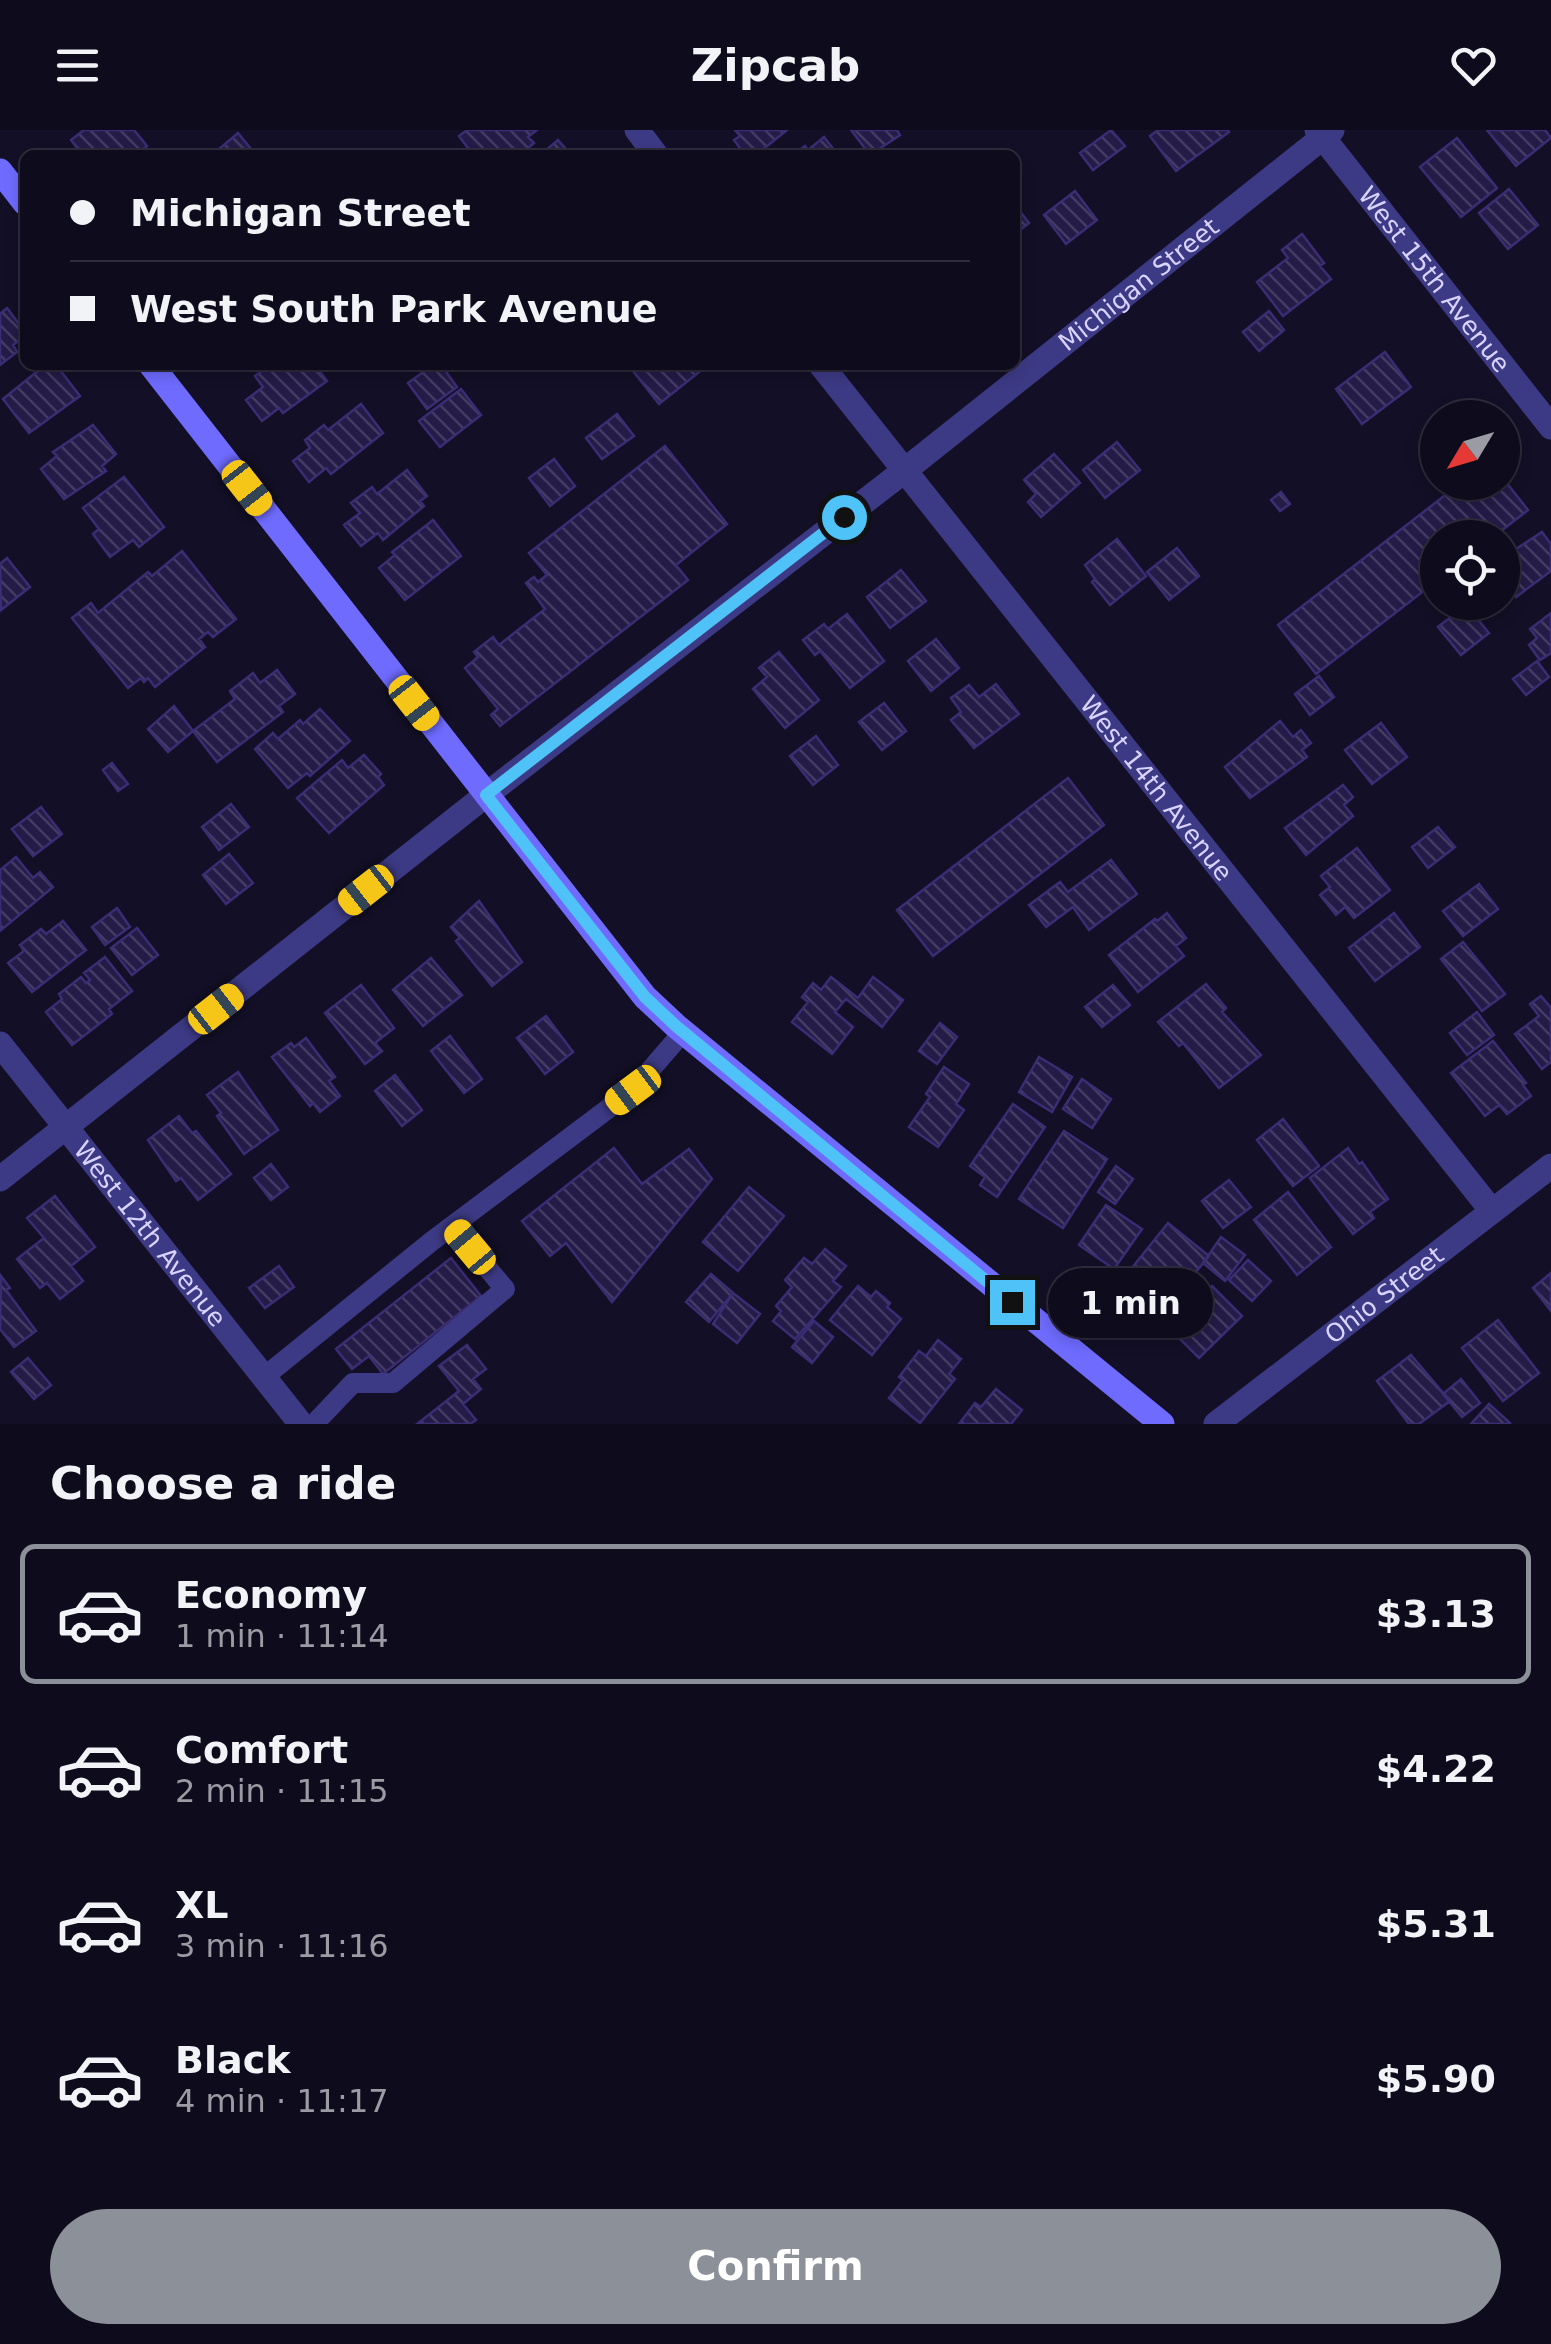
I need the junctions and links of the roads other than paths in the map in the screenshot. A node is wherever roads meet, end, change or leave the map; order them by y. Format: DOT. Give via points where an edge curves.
graph roads {
  1 [pos="637,130"];
  2 [pos="1324,132"];
  3 [pos="652,150"];
  4 [pos="0,170"];
  5 [pos="20,196"];
  6 [pos="155,370"];
  7 [pos="825,370"];
  8 [pos="1551,427"];
  9 [pos="904,471"];
  10 [pos="486,795"];
  11 [pos="683,1032"];
  12 [pos="0,1044"];
  13 [pos="65,1128"];
  14 [pos="1551,1166"];
  15 [pos="0,1179"];
  16 [pos="1492,1211"];
  17 [pos="452,1226"];
  18 [pos="264,1377"];
  19 [pos="301,1424"];
  20 [pos="314,1424"];
  21 [pos="1162,1424"];
  22 [pos="1216,1424"];
  1 -- 3 [label="street"];
  2 -- 8 [label="street, West 15th Avenue"];
  2 -- 9 [label="street, Michigan Street"];
  4 -- 5 [label="main road"];
  6 -- 10 [label="main road"];
  7 -- 9 [label="street, West 14th Avenue"];
  9 -- 10 [label="street, Michigan Street"];
  9 -- 16 [label="street, West 14th Avenue"];
  10 -- 11 [label="main road" via="645,997"];
  10 -- 13 [label="street, Michigan Street"];
  11 -- 17 [label="lane" via="633,1090"];
  11 -- 21 [label="main road"];
  12 -- 13 [label="street, West 12th Avenue"];
  13 -- 15 [label="street, Michigan Street"];
  13 -- 18 [label="street, West 12th Avenue"];
  14 -- 16 [label="street, Ohio Street"];
  16 -- 22 [label="street, Ohio Street"];
  17 -- 18 [label="lane"];
  17 -- 20 [label="lane" via="505,1289 393,1384 353,1384"];
  18 -- 19 [label="street, West 12th Avenue"];
}
